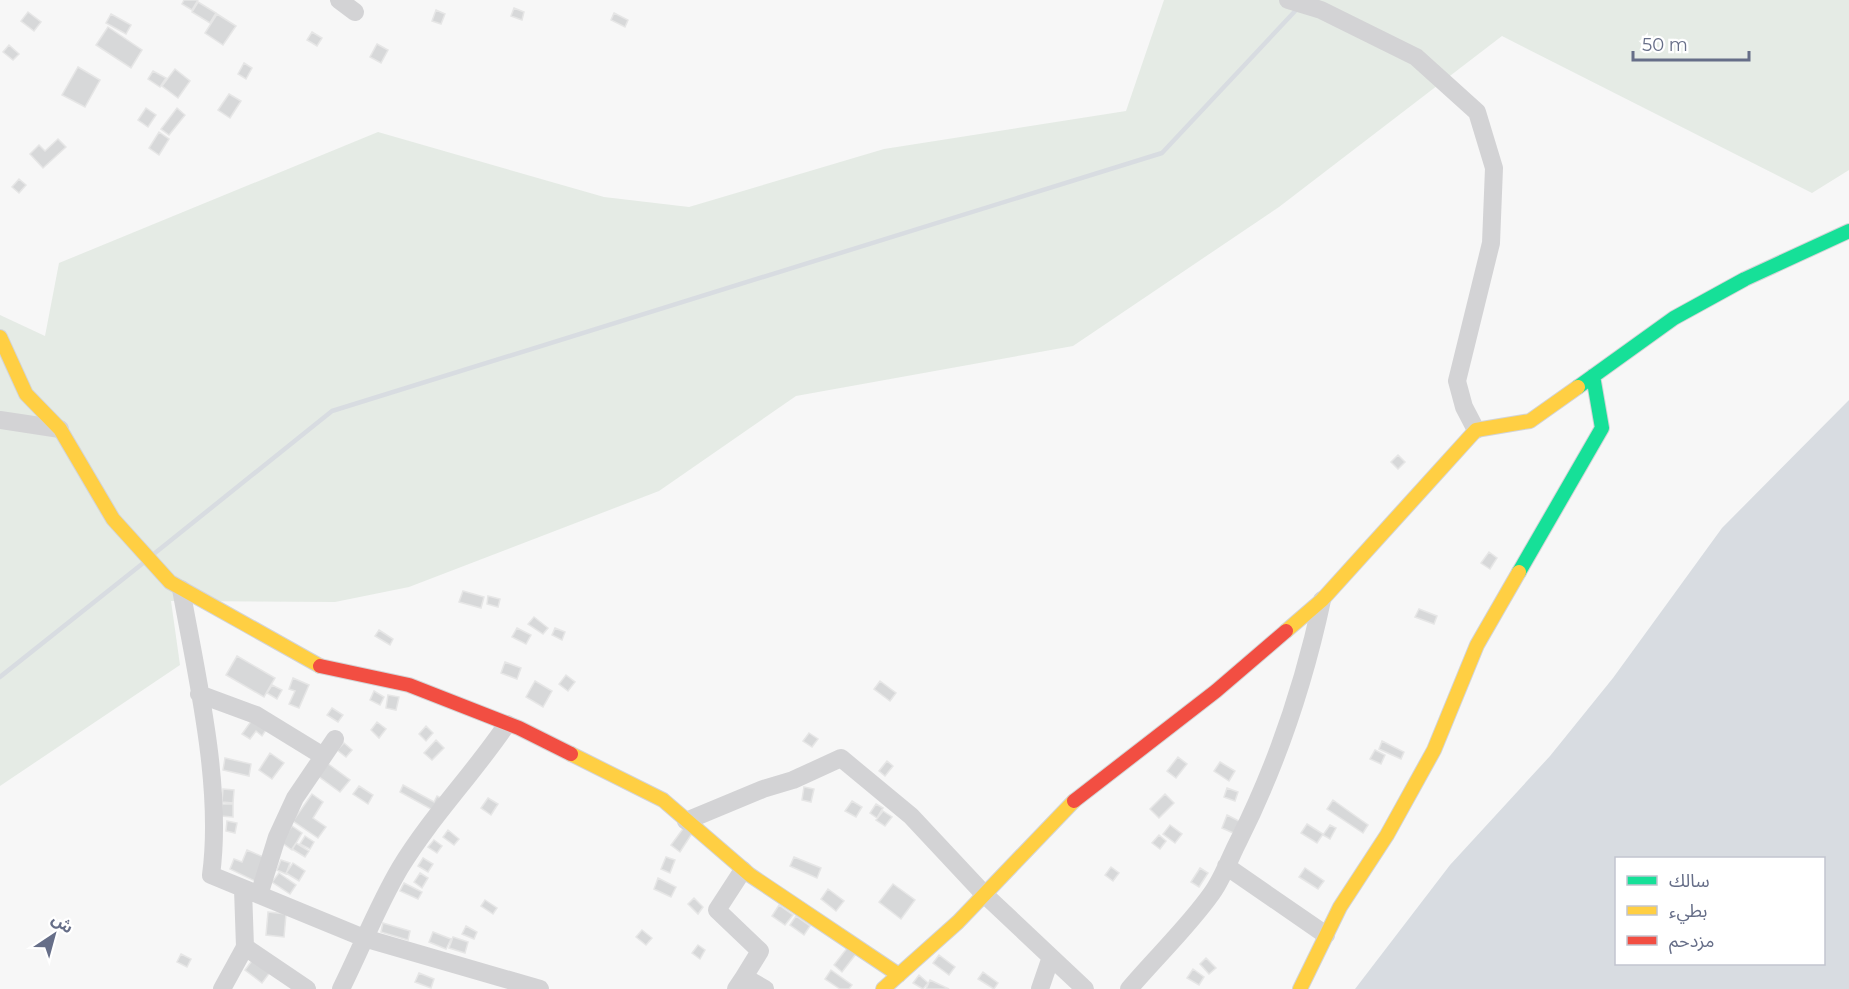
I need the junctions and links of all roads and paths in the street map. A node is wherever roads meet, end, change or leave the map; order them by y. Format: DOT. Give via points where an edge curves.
graph roads {
  1 [pos="339,0"];
  2 [pos="1288,0"];
  3 [pos="355,12"];
  4 [pos="1849,231"];
  5 [pos="0,337"];
  6 [pos="1593,376"];
  7 [pos="0,420"];
  8 [pos="60,429"];
  9 [pos="1476,430"];
  10 [pos="181,589"];
  11 [pos="1322,600"];
  12 [pos="200,694"];
  13 [pos="507,724"];
  14 [pos="335,739"];
  15 [pos="323,756"];
  16 [pos="686,821"];
  17 [pos="1226,866"];
  18 [pos="743,870"];
  19 [pos="251,892"];
  20 [pos="984,894"];
  21 [pos="1326,935"];
  22 [pos="364,938"];
  23 [pos="245,947"];
  24 [pos="1051,957"];
  25 [pos="899,975"];
  26 [pos="740,983"];
  27 [pos="222,989"];
  28 [pos="307,989"];
  29 [pos="341,989"];
  30 [pos="540,989"];
  31 [pos="765,989"];
  32 [pos="883,989"];
  33 [pos="1040,989"];
  34 [pos="1085,989"];
  35 [pos="1129,989"];
  36 [pos="1300,989"];
  1 -- 3 [label="street"];
  2 -- 9 [label="street" via="1321,10 1416,57 1477,112 1494,168 1491,243 1457,381"];
  4 -- 6 [label="street" via="1744,279 1674,318"];
  5 -- 8 [label="street" via="26,394"];
  6 -- 9 [label="street" via="1530,421"];
  6 -- 21 [label="street" via="1602,428 1482,636 1434,750"];
  7 -- 8 [label="street"];
  8 -- 10 [label="street" via="113,519 170,582"];
  9 -- 11 [label="street"];
  10 -- 12 [label="street"];
  10 -- 13 [label="street" via="314,665 409,685"];
  11 -- 17 [label="street" via="1291,716"];
  11 -- 20 [label="street" via="1216,691 1074,801"];
  12 -- 15 [label="street" via="256,715"];
  12 -- 19 [label="street" via="215,842 211,875"];
  13 -- 16 [label="street" via="663,800"];
  13 -- 22 [label="street" via="400,867"];
  14 -- 15 [label="street"];
  15 -- 19 [label="street" via="295,798"];
  16 -- 18 [label="street"];
  16 -- 20 [label="street" via="841,758 910,816"];
  17 -- 21 [label="street"];
  17 -- 35 [label="street" via="1213,892"];
  18 -- 25 [label="street"];
  18 -- 26 [label="street" via="717,910 760,951"];
  19 -- 22 [label="street"];
  19 -- 23 [label="street"];
  20 -- 24 [label="street"];
  20 -- 25 [label="street"];
  21 -- 36 [label="street"];
  22 -- 29 [label="street"];
  22 -- 30 [label="street"];
  23 -- 27 [label="street"];
  23 -- 28 [label="street"];
  24 -- 33 [label="street"];
  24 -- 34 [label="street"];
  25 -- 32 [label="street"];
  26 -- 31 [label="street"];
}
